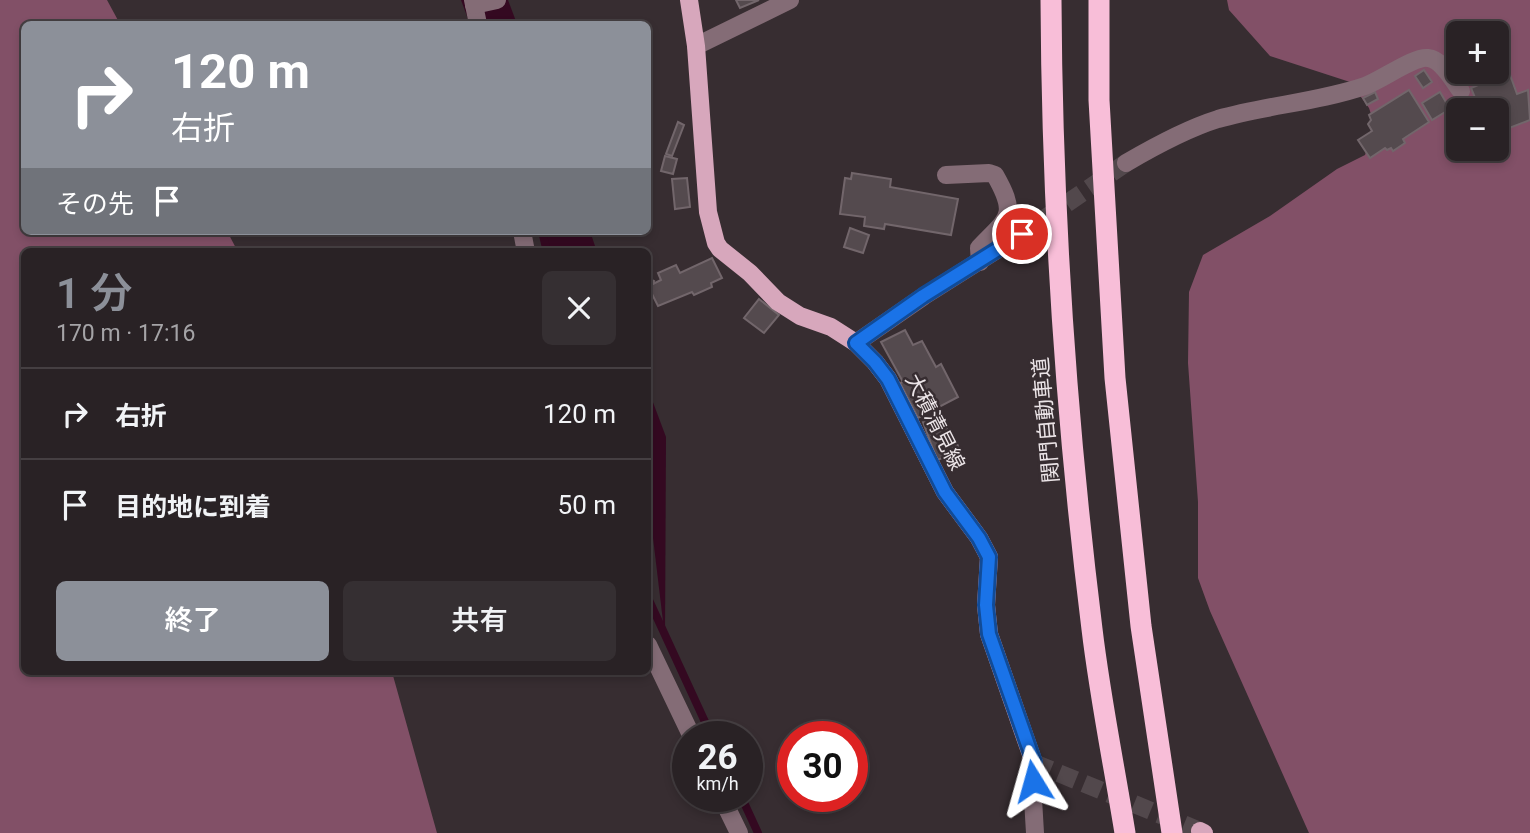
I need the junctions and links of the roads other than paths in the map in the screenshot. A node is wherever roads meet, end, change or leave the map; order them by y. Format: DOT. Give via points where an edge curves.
graph roads {
  1 [pos="689,0"];
  2 [pos="790,0"];
  3 [pos="1051,0"];
  4 [pos="1099,0"];
  5 [pos="481,2"];
  6 [pos="478,21"];
  7 [pos="696,46"];
  8 [pos="1461,92"];
  9 [pos="1126,163"];
  10 [pos="946,175"];
  11 [pos="1022,234"];
  12 [pos="980,262"];
  13 [pos="856,343"];
  14 [pos="651,651"];
  15 [pos="684,721"];
  16 [pos="1034,762"];
  17 [pos="729,812"];
  18 [pos="739,833"];
  19 [pos="1035,833"];
  20 [pos="1125,833"];
  21 [pos="1172,833"];
  1 -- 7 [label="main road, 大積清見線"];
  2 -- 7 [label="street"];
  3 -- 20 [label="highway, 関門自動車道" via="1051,103 1066,381 1092,631"];
  4 -- 21 [label="highway" via="1099,100 1115,378 1142,626"];
  5 -- 6 [label="street"];
  7 -- 13 [label="main road, 大積清見線" via="708,212 716,243 778,302"];
  8 -- 9 [label="street" via="1436,60 1414,59 1376,82 1339,95 1217,120 1163,141"];
  10 -- 12 [label="street" via="989,173 1003,189 1009,212 1006,222 979,248"];
  11 -- 12 [label="street"];
  12 -- 13 [label="street"];
  13 -- 16 [label="main road, 大積清見線" via="888,379 945,492 989,557 989,634"];
  14 -- 15 [label="street"];
  16 -- 19 [label="street"];
  17 -- 18 [label="street"];
}
